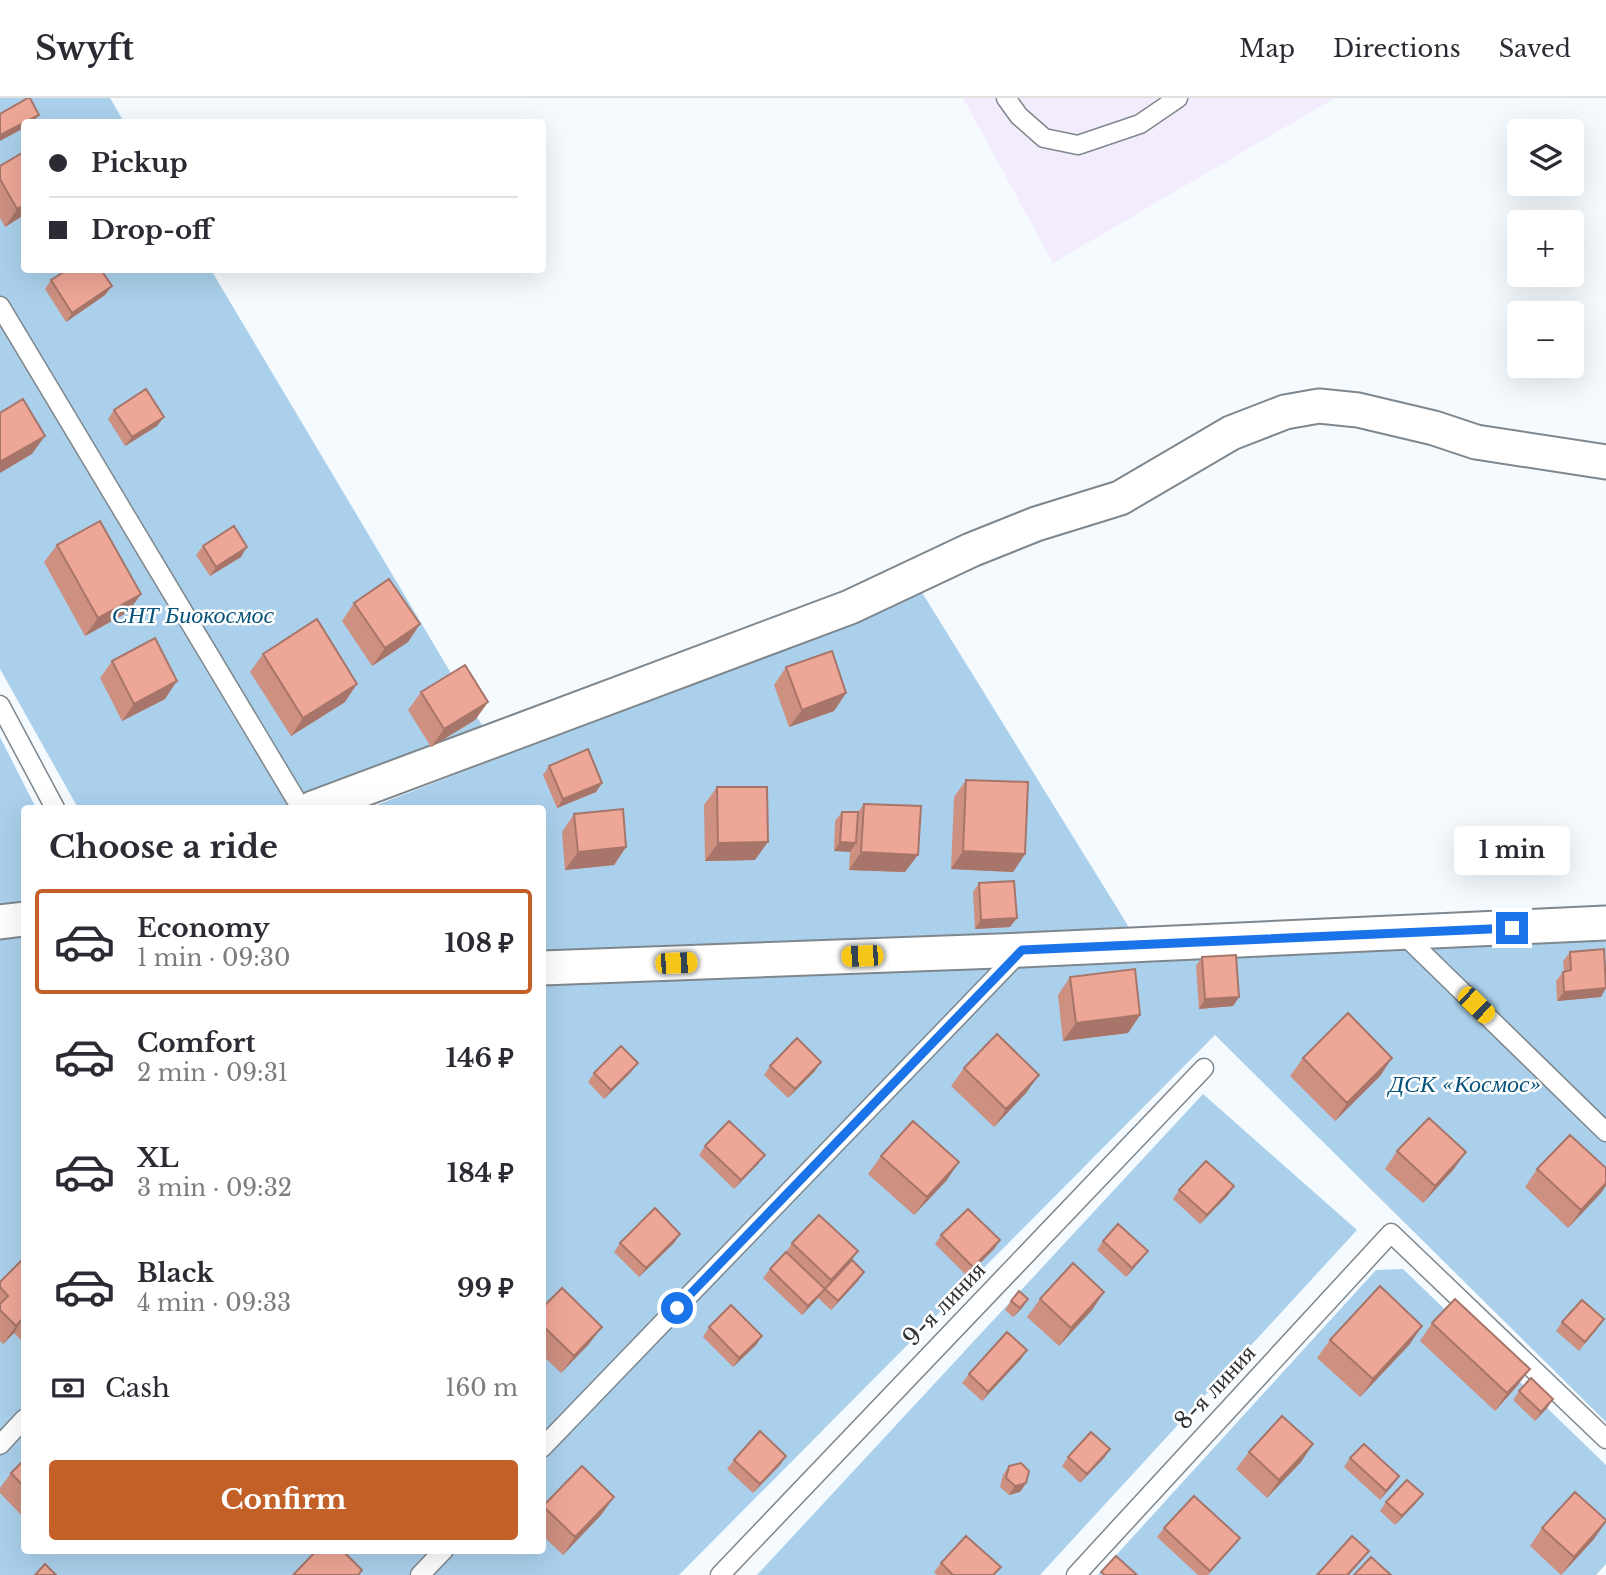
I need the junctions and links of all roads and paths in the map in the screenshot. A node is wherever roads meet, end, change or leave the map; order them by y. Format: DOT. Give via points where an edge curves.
graph roads {
  1 [pos="1006,98"];
  2 [pos="1178,98"];
  3 [pos="0,306"];
  4 [pos="1606,463"];
  5 [pos="0,705"];
  6 [pos="53,805"];
  7 [pos="299,805"];
  8 [pos="321,805"];
  9 [pos="21,919"];
  10 [pos="0,922"];
  11 [pos="1606,923"];
  12 [pos="1402,933"];
  13 [pos="1022,950"];
  14 [pos="546,968"];
  15 [pos="1204,1068"];
  16 [pos="1606,1132"];
  17 [pos="21,1422"];
  18 [pos="1606,1439"];
  19 [pos="546,1444"];
  20 [pos="0,1445"];
  21 [pos="440,1554"];
  22 [pos="420,1575"];
  23 [pos="720,1575"];
  24 [pos="1076,1575"];
  1 -- 2 [label="lane" via="1044,138 1078,145 1140,124"];
  3 -- 7 [label="lane"];
  4 -- 8 [label="street" via="1476,442 1358,410 1319,407 1285,412 1231,433 1120,498 1037,524 850,607"];
  5 -- 6 [label="lane"];
  9 -- 10 [label="street"];
  11 -- 12 [label="street"];
  12 -- 13 [label="street"];
  12 -- 16 [label="lane"];
  13 -- 14 [label="street"];
  13 -- 19 [label="lane"];
  15 -- 23 [label="lane, 9-я линия"];
  17 -- 20 [label="lane"];
  18 -- 24 [label="lane, 8-я линия" via="1391,1233"];
  21 -- 22 [label="lane"];
}
